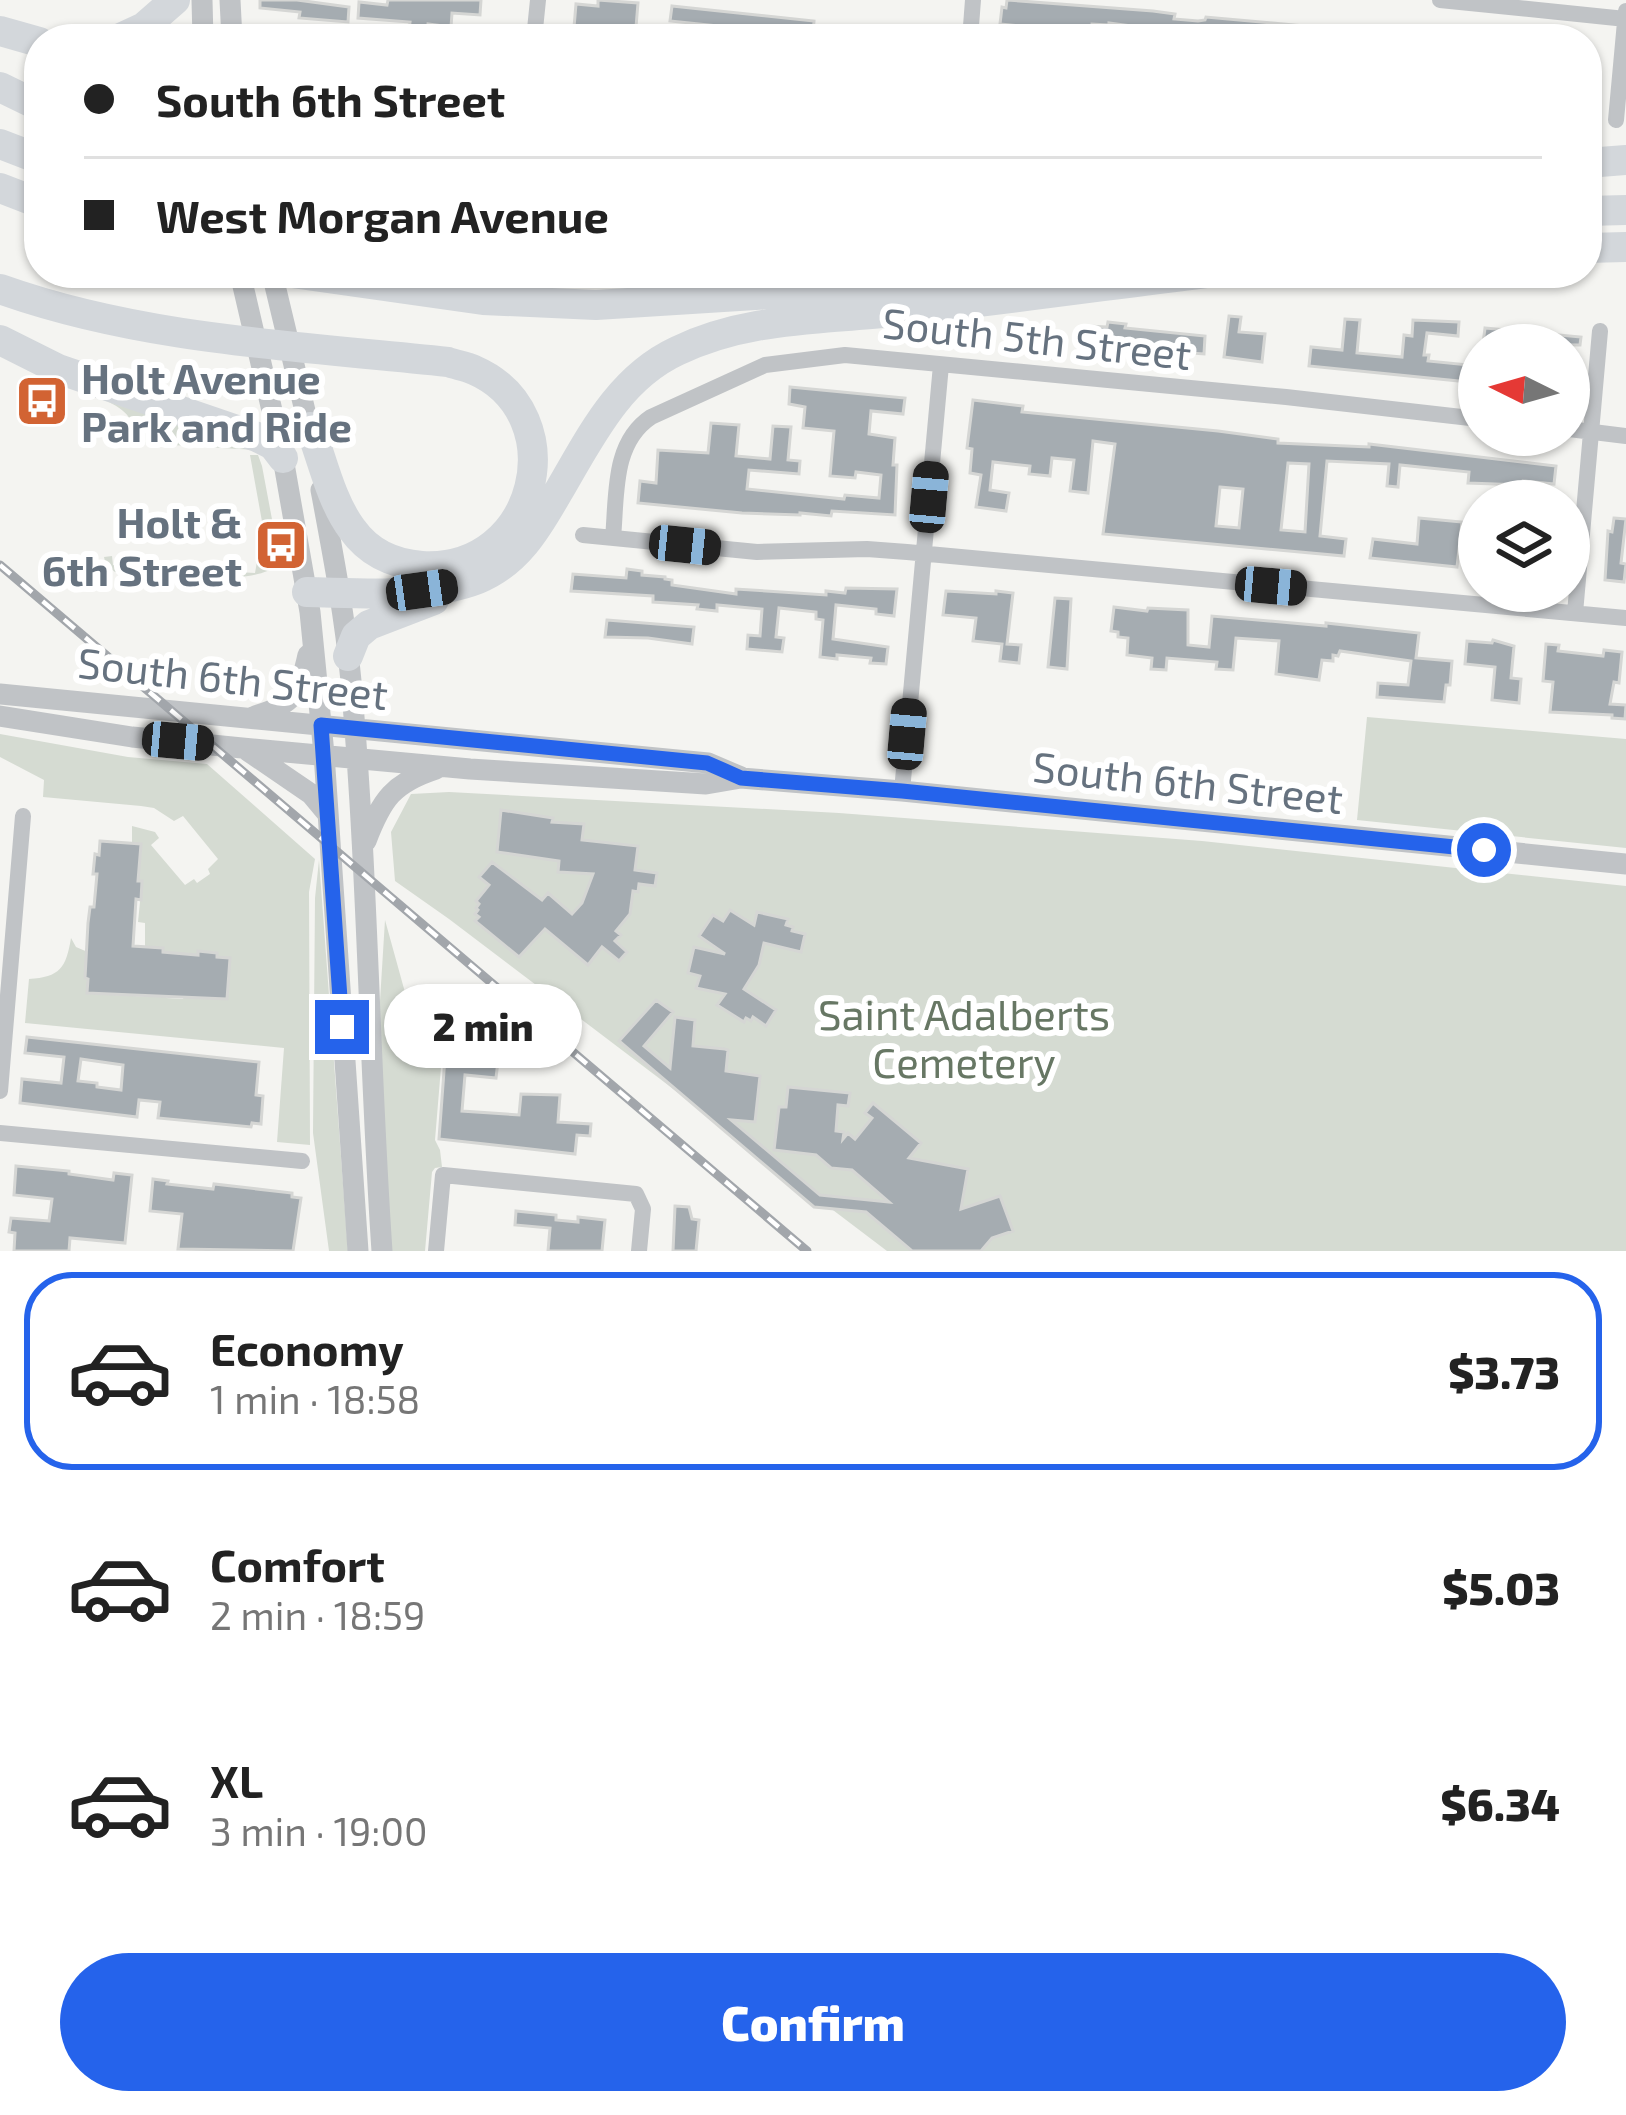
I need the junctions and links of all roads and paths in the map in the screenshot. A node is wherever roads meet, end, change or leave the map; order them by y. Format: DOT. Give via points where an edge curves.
graph roads {
  1 [pos="175,0"];
  2 [pos="1440,0"];
  3 [pos="1626,10"];
  4 [pos="1626,19"];
  5 [pos="147,24"];
  6 [pos="1616,120"];
  7 [pos="244,288"];
  8 [pos="276,288"];
  9 [pos="389,288"];
  10 [pos="865,288"];
  11 [pos="1085,288"];
  12 [pos="0,289"];
  13 [pos="1600,331"];
  14 [pos="0,340"];
  15 [pos="941,364"];
  16 [pos="1458,417"];
  17 [pos="310,427"];
  18 [pos="1591,432"];
  19 [pos="1626,436"];
  20 [pos="284,458"];
  21 [pos="583,535"];
  22 [pos="613,538"];
  23 [pos="924,554"];
  24 [pos="475,580"];
  25 [pos="307,592"];
  26 [pos="340,592"];
  27 [pos="1575,613"];
  28 [pos="1626,619"];
  29 [pos="312,637"];
  30 [pos="348,656"];
  31 [pos="0,694"];
  32 [pos="0,716"];
  33 [pos="249,718"];
  34 [pos="321,725"];
  35 [pos="355,728"];
  36 [pos="242,748"];
  37 [pos="324,754"];
  38 [pos="357,758"];
  39 [pos="444,767"];
  40 [pos="741,778"];
  41 [pos="902,791"];
  42 [pos="327,815"];
  43 [pos="23,816"];
  44 [pos="363,847"];
  45 [pos="1626,864"];
  46 [pos="8,918"];
  47 [pos="0,1091"];
  48 [pos="0,1133"];
  49 [pos="302,1161"];
  50 [pos="358,1251"];
  51 [pos="382,1251"];
  52 [pos="436,1251"];
  53 [pos="639,1251"];
  1 -- 5 [label="highway"];
  2 -- 4 [label="street"];
  3 -- 4 [label="street"];
  4 -- 6 [label="street"];
  7 -- 20 [label="street"];
  8 -- 17 [label="street"];
  9 -- 10 [label="highway" via="596,305"];
  11 -- 24 [label="highway" via="756,324 673,353 626,386 523,548"];
  12 -- 17 [label="highway" via="99,319 474,369 521,414 530,440 529,493 501,538 462,562 405,565 368,547 351,528"];
  13 -- 18 [label="street"];
  14 -- 20 [label="highway" via="58,369 257,437"];
  15 -- 16 [label="street, South 5th Street"];
  15 -- 22 [label="street, South 5th Street" via="845,356 765,365 651,417 621,458"];
  15 -- 23 [label="street"];
  17 -- 26 [label="street"];
  18 -- 19 [label="street"];
  18 -- 27 [label="street"];
  20 -- 25 [label="street"];
  21 -- 22 [label="street"];
  22 -- 23 [label="street" via="757,552"];
  23 -- 27 [label="street"];
  23 -- 41 [label="street"];
  24 -- 26 [label="highway"];
  24 -- 30 [label="highway" via="369,625"];
  25 -- 26 [label="highway"];
  25 -- 29 [label="street"];
  26 -- 30 [label="street"];
  27 -- 28 [label="street"];
  29 -- 33 [label="street" via="291,700"];
  29 -- 34 [label="street"];
  30 -- 35 [label="street"];
  31 -- 33 [label="street, South 6th Street"];
  32 -- 36 [label="street, South 6th Street"];
  33 -- 34 [label="street, South 6th Street"];
  34 -- 35 [label="street, South 6th Street"];
  34 -- 37 [label="street"];
  35 -- 38 [label="street"];
  35 -- 40 [label="street, South 6th Street" via="707,763"];
  36 -- 37 [label="street, South 6th Street"];
  36 -- 42 [label="street" via="319,800"];
  37 -- 38 [label="street, South 6th Street"];
  37 -- 42 [label="street"];
  38 -- 39 [label="street, South 6th Street"];
  38 -- 44 [label="street"];
  39 -- 40 [label="street, South 6th Street" via="706,784"];
  39 -- 44 [label="street" via="394,789"];
  40 -- 41 [label="street, South 6th Street"];
  41 -- 45 [label="street, South 6th Street"];
  42 -- 50 [label="street"];
  43 -- 46 [label="street"];
  44 -- 51 [label="street"];
  46 -- 47 [label="street"];
  48 -- 49 [label="street"];
  52 -- 53 [label="street" via="443,1175 631,1193 643,1209"];
}
